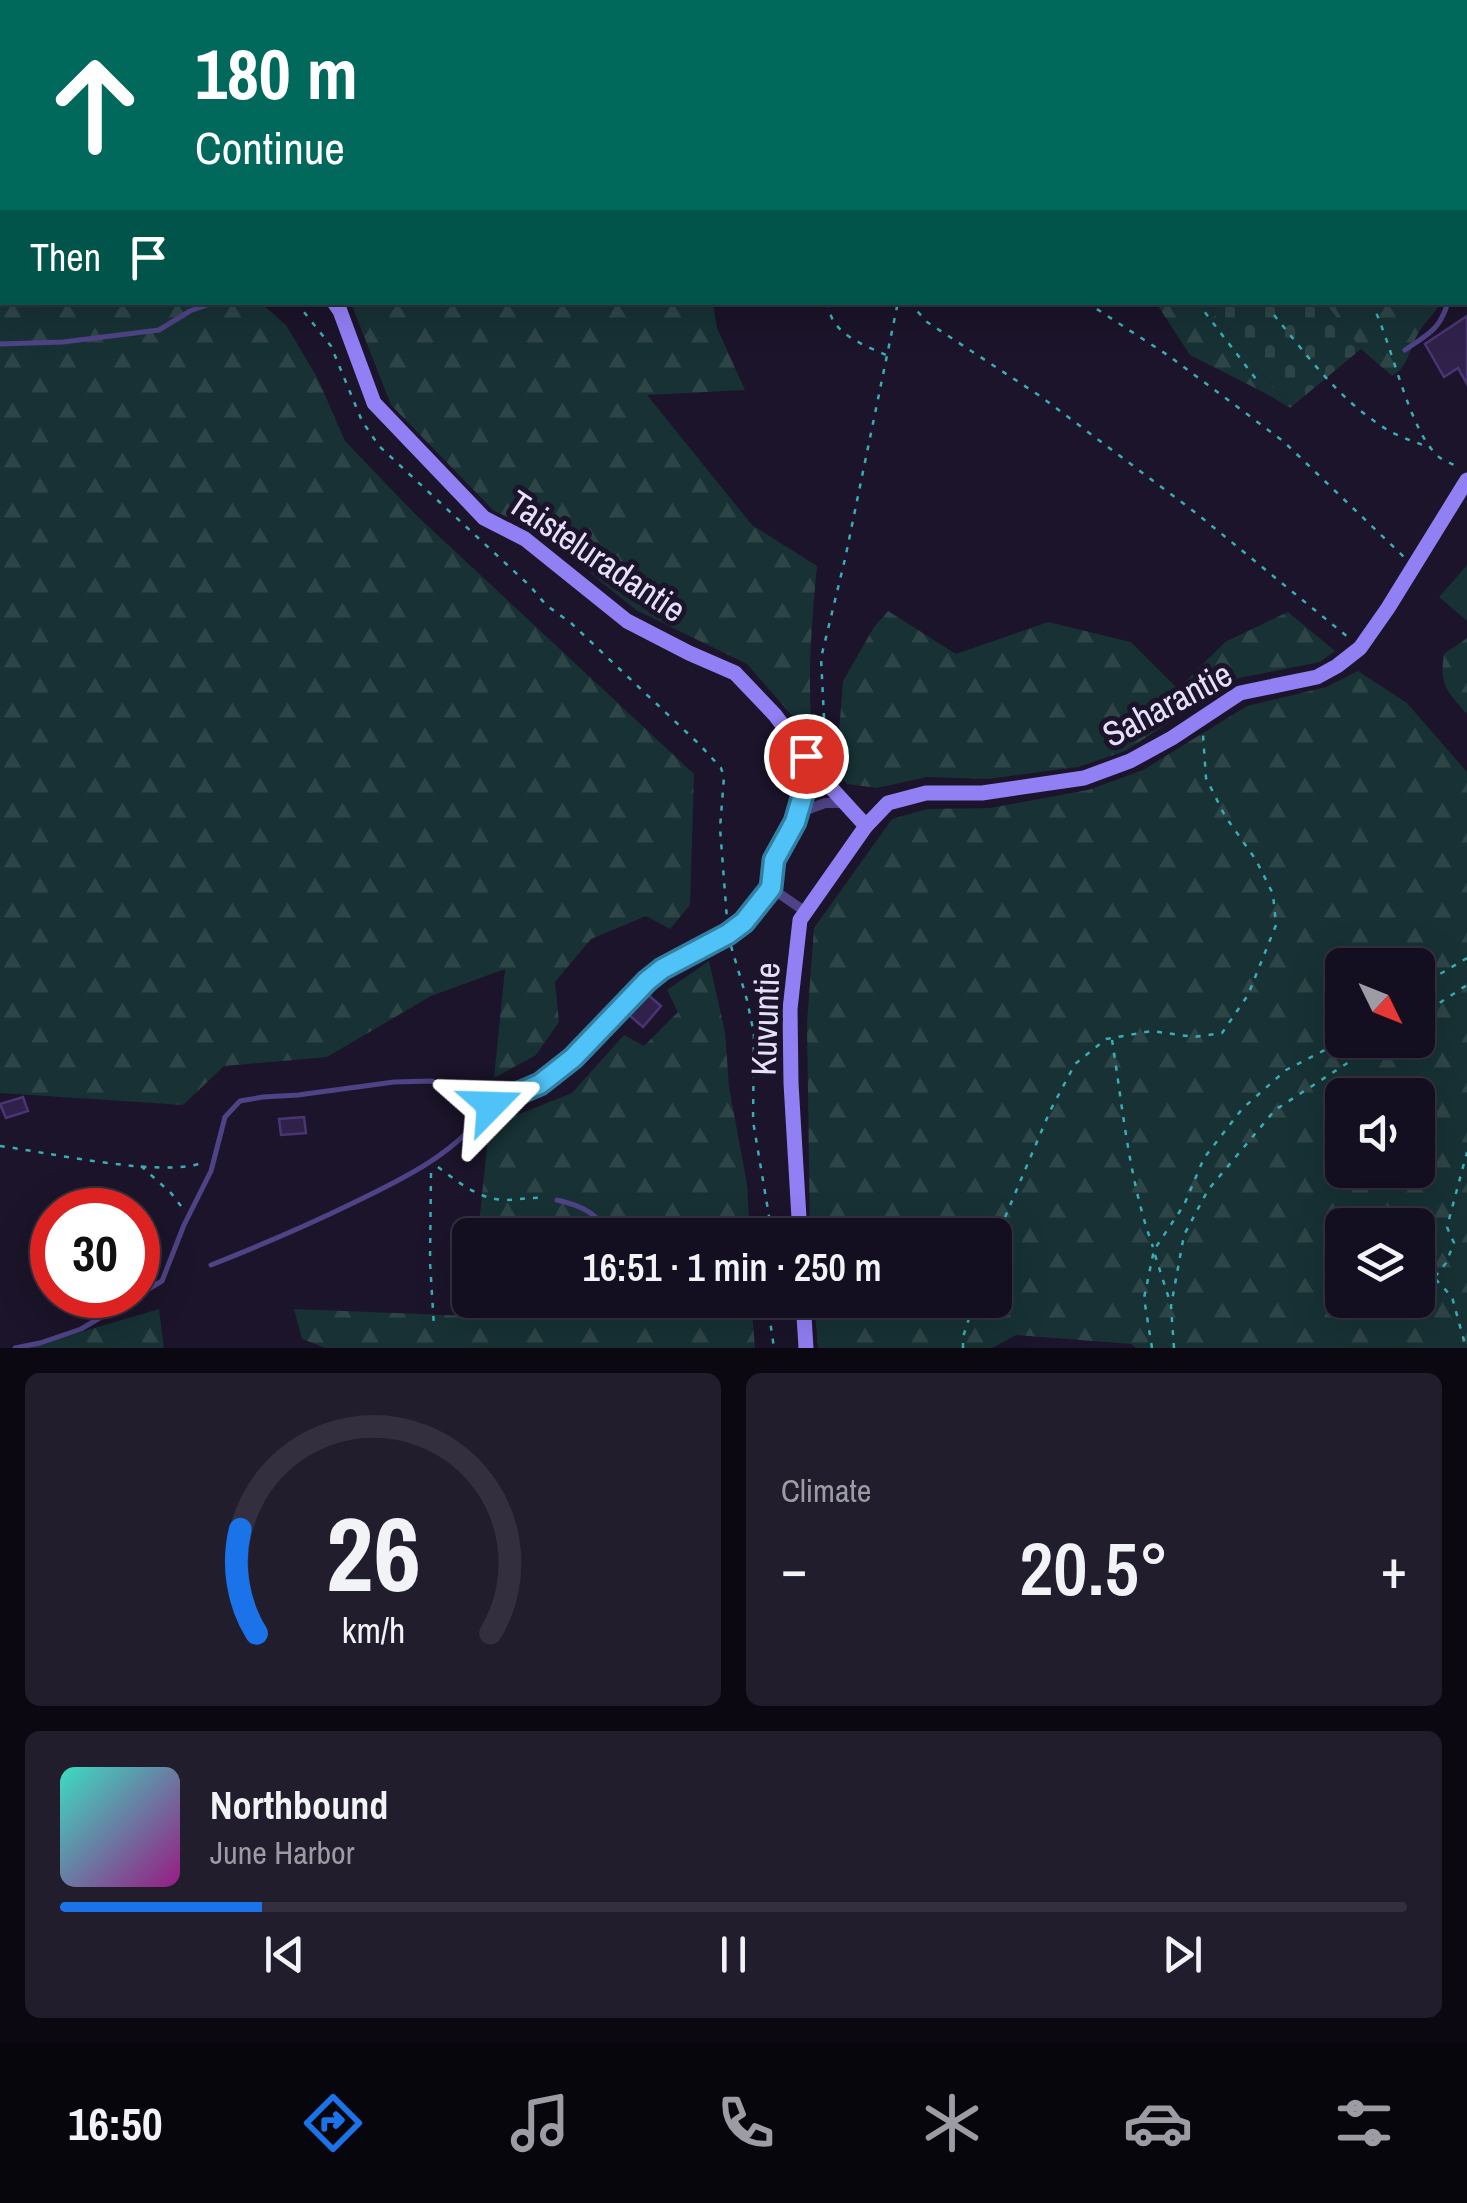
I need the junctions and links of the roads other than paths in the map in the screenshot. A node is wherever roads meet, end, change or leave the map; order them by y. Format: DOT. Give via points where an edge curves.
graph roads {
  1 [pos="208,305"];
  2 [pos="336,305"];
  3 [pos="1447,305"];
  4 [pos="0,344"];
  5 [pos="1405,350"];
  6 [pos="1467,476"];
  7 [pos="806,756"];
  8 [pos="845,803"];
  9 [pos="798,813"];
  10 [pos="866,826"];
  11 [pos="771,888"];
  12 [pos="806,912"];
  13 [pos="491,1105"];
  14 [pos="557,1200"];
  15 [pos="598,1218"];
  16 [pos="799,1218"];
  17 [pos="211,1265"];
  18 [pos="804,1318"];
  19 [pos="15,1348"];
  20 [pos="806,1348"];
  1 -- 4 [label="lane" via="160,330"];
  2 -- 7 [label="street, Taisteluradantie" via="374,403 484,518 526,539 627,621 735,672"];
  3 -- 5 [label="lane" via="1436,329"];
  6 -- 10 [label="street, Saharantie" via="1360,648 1337,666 1240,694 1130,762 1084,778 982,793 926,793 888,803"];
  7 -- 8 [label="street, Taisteluradantie"];
  7 -- 9 [label="street"];
  8 -- 9 [label="street"];
  8 -- 10 [label="street, Taisteluradantie"];
  9 -- 11 [label="street" via="774,860"];
  10 -- 12 [label="street, Kuvuntie"];
  11 -- 12 [label="street"];
  11 -- 13 [label="street" via="744,922 647,981 540,1084"];
  12 -- 16 [label="street, Kuvuntie" via="790,1009"];
  13 -- 17 [label="lane" via="476,1126 418,1171"];
  13 -- 19 [label="lane" via="432,1081 240,1101 225,1117 211,1171 162,1282 80,1330"];
  14 -- 15 [label="lane"];
  18 -- 20 [label="street"];
}
